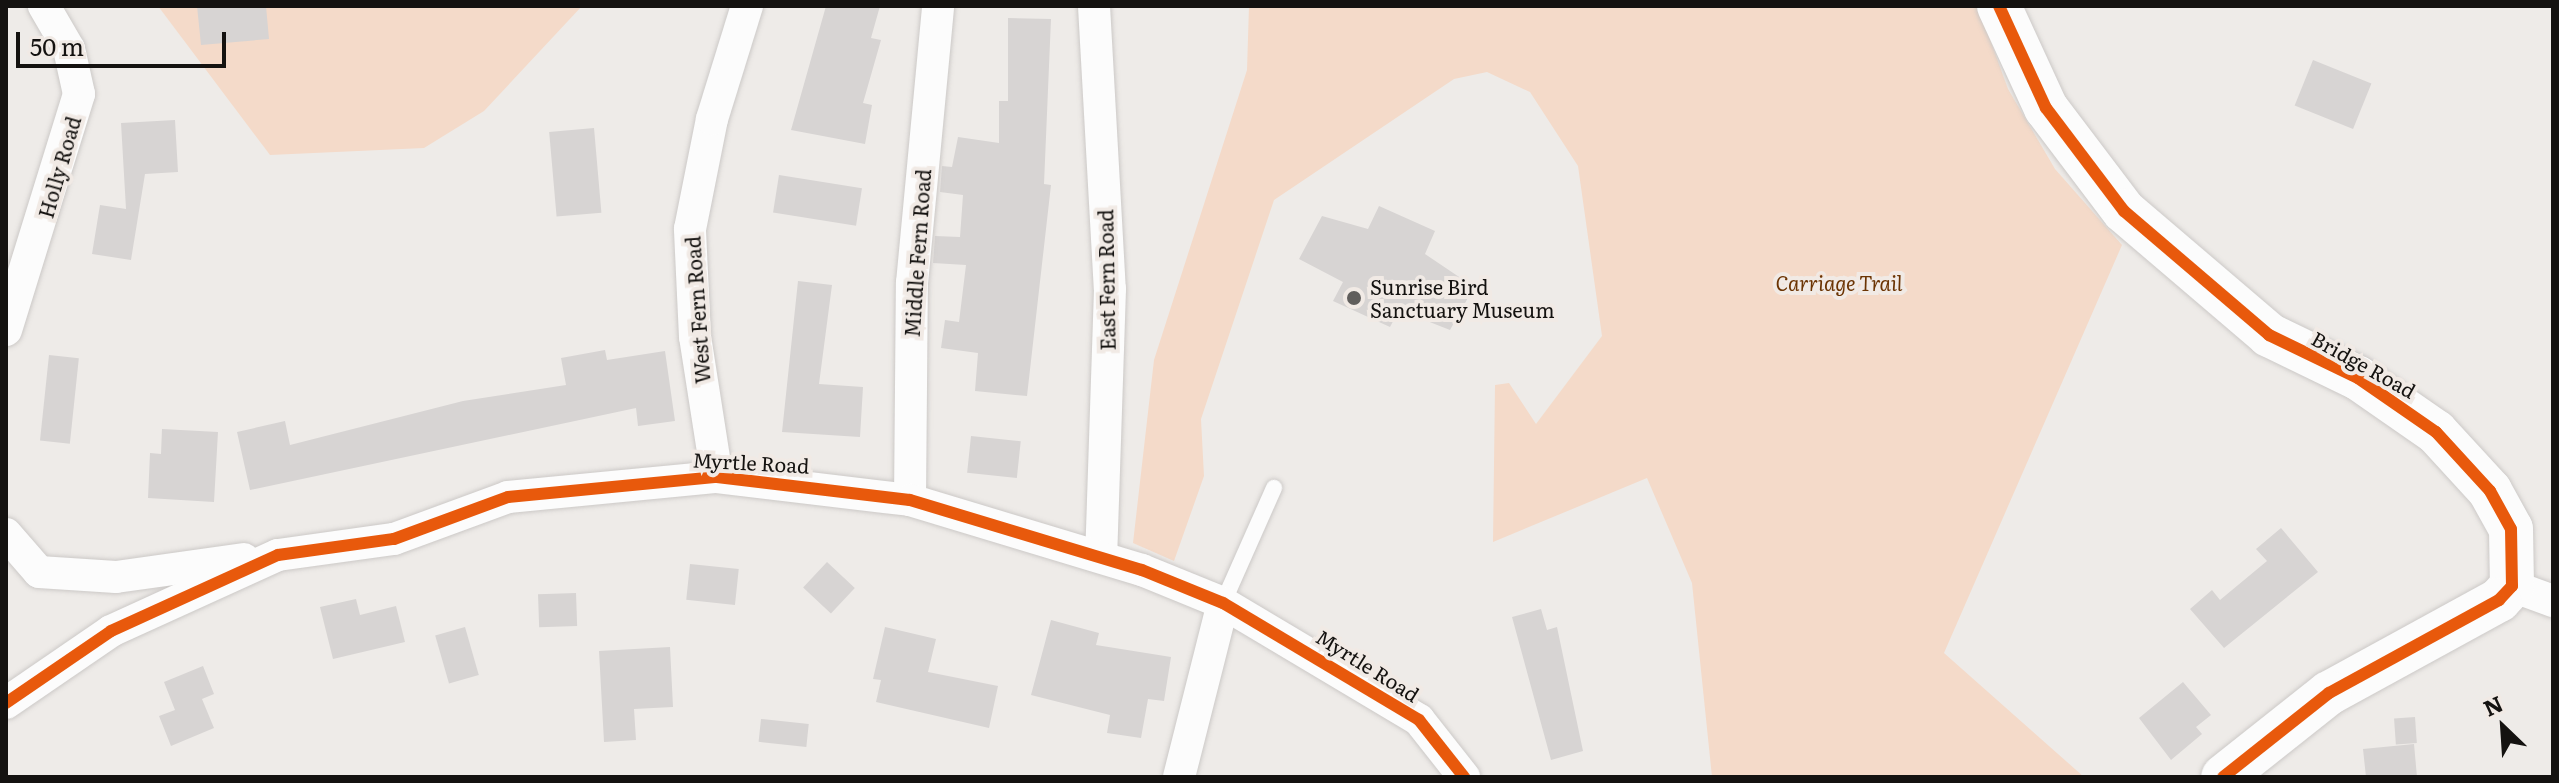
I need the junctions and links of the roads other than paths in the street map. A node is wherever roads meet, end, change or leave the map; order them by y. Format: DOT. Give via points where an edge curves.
graph roads {
  1 [pos="44,6"];
  2 [pos="747,6"];
  3 [pos="938,6"];
  4 [pos="1094,6"];
  5 [pos="1999,6"];
  6 [pos="6,330"];
  7 [pos="717,477"];
  8 [pos="1274,488"];
  9 [pos="910,500"];
  10 [pos="6,534"];
  11 [pos="1101,554"];
  12 [pos="278,555"];
  13 [pos="2512,586"];
  14 [pos="2553,601"];
  15 [pos="1223,603"];
  16 [pos="6,703"];
  17 [pos="1179,777"];
  18 [pos="1464,777"];
  19 [pos="2223,777"];
  1 -- 6 [label="street, Holly Road" via="69,49 79,94 68,151"];
  2 -- 7 [label="street, West Fern Road" via="712,119 690,229 695,337"];
  3 -- 9 [label="street, Middle Fern Road" via="912,283"];
  4 -- 11 [label="street, East Fern Road" via="1110,289"];
  5 -- 13 [label="street, Bridge Road" via="2046,108 2124,211 2269,335 2403,406 2466,464 2511,529"];
  7 -- 9 [label="street, Myrtle Road"];
  7 -- 12 [label="street, Myrtle Road" via="508,497 394,539"];
  8 -- 15 [label="lane"];
  9 -- 11 [label="street, Myrtle Road"];
  10 -- 12 [label="street" via="39,572 116,577"];
  11 -- 15 [label="street, Myrtle Road"];
  12 -- 16 [label="street, Myrtle Road" via="111,631"];
  13 -- 14 [label="street"];
  13 -- 19 [label="street" via="2452,631 2329,693"];
  15 -- 17 [label="street"];
  15 -- 18 [label="street, Myrtle Road" via="1419,720"];
}
